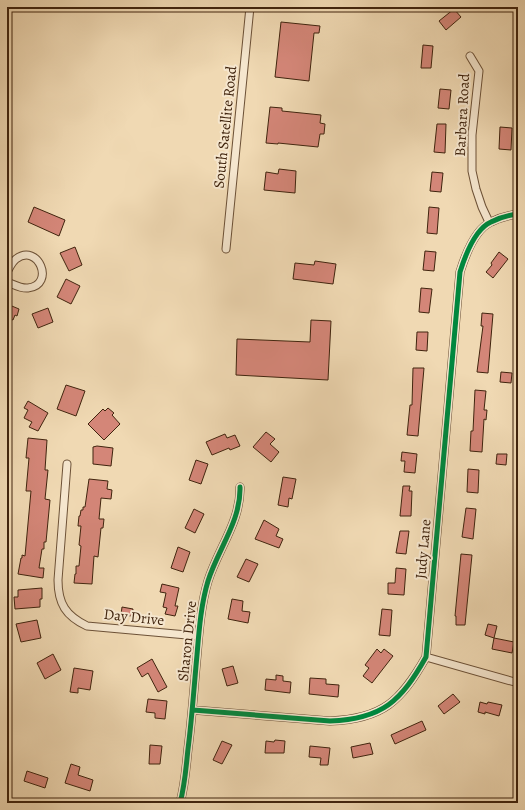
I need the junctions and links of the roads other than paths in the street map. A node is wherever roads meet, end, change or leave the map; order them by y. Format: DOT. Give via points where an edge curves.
graph roads {
  1 [pos="250,7"];
  2 [pos="470,56"];
  3 [pos="518,214"];
  4 [pos="489,222"];
  5 [pos="226,249"];
  6 [pos="7,272"];
  7 [pos="7,282"];
  8 [pos="67,464"];
  9 [pos="240,487"];
  10 [pos="198,636"];
  11 [pos="426,657"];
  12 [pos="518,683"];
  13 [pos="193,710"];
  14 [pos="180,803"];
  1 -- 5 [label="street, South Satellite Road"];
  2 -- 4 [label="street, Barbara Road" via="479,71 472,135 472,171"];
  3 -- 4 [label="street"];
  4 -- 11 [label="street, Judy Lane" via="470,246 460,272"];
  6 -- 7 [label="street" via="17,258 27,255 40,263 43,273 38,283 29,288"];
  8 -- 10 [label="street, Day Drive" via="58,592 60,601 70,615 87,626"];
  9 -- 10 [label="street, Sharon Drive" via="237,512 204,594"];
  10 -- 13 [label="street, Sharon Drive"];
  11 -- 12 [label="street"];
  11 -- 13 [label="street, Judy Lane" via="405,690 393,702 354,719 330,721"];
  13 -- 14 [label="street, Sharon Drive" via="186,776"];
}
